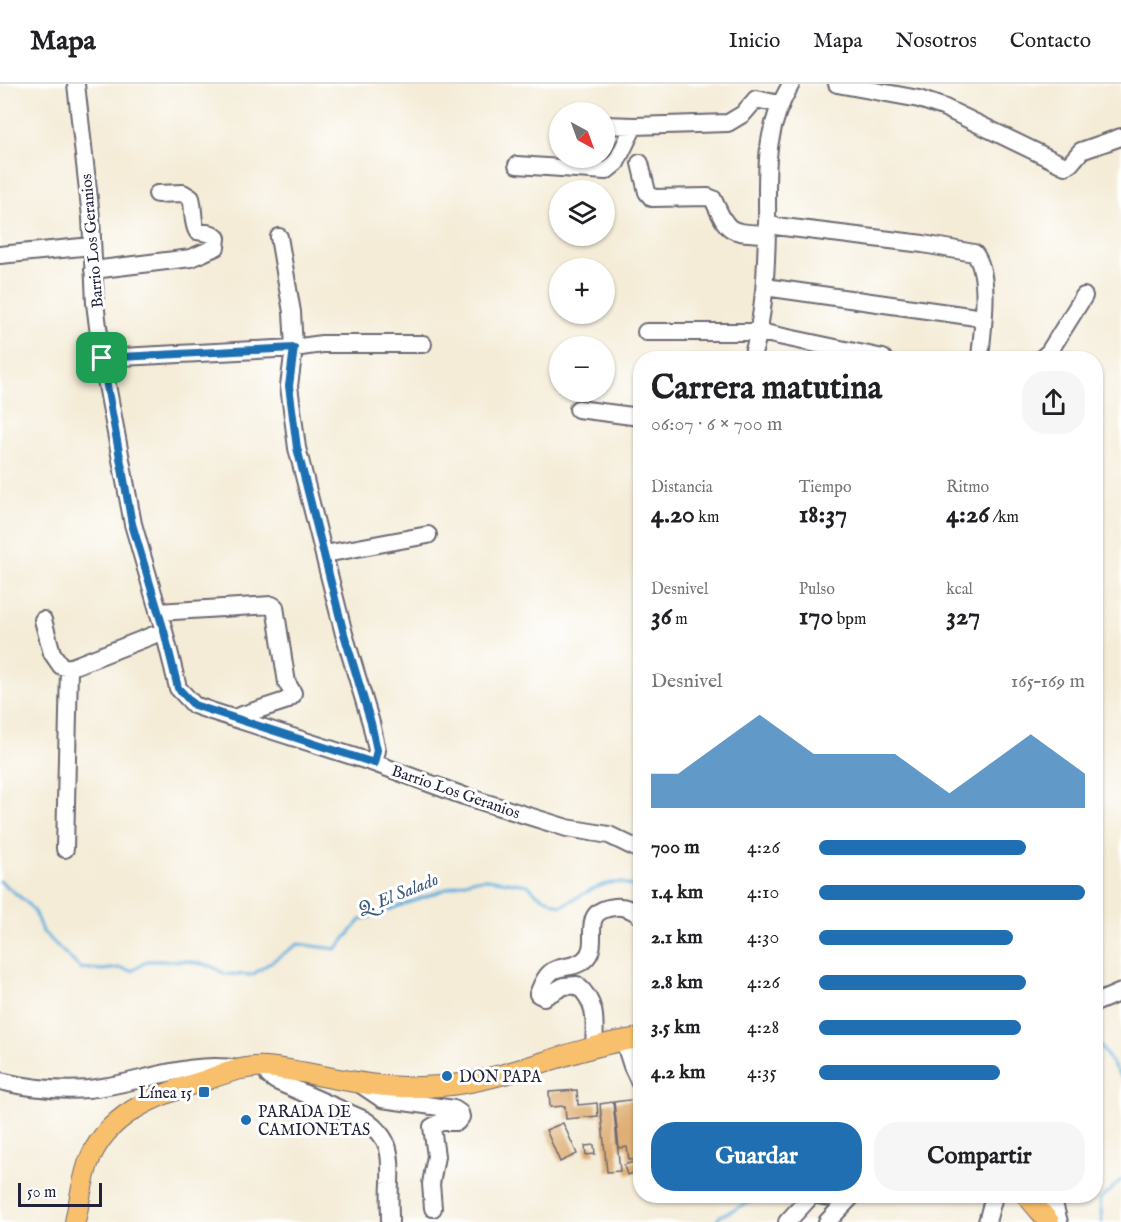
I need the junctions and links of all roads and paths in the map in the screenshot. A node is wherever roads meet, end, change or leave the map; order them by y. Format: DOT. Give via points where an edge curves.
graph roads {
  1 [pos="76,84"];
  2 [pos="791,84"];
  3 [pos="837,84"];
  4 [pos="779,104"];
  5 [pos="615,125"];
  6 [pos="634,126"];
  7 [pos="1121,137"];
  8 [pos="640,163"];
  9 [pos="517,165"];
  10 [pos="157,194"];
  11 [pos="767,230"];
  12 [pos="279,237"];
  13 [pos="92,246"];
  14 [pos="0,255"];
  15 [pos="93,270"];
  16 [pos="765,287"];
  17 [pos="1084,296"];
  18 [pos="983,318"];
  19 [pos="646,332"];
  20 [pos="760,332"];
  21 [pos="423,344"];
  22 [pos="294,348"];
  23 [pos="754,351"];
  24 [pos="850,351"];
  25 [pos="981,351"];
  26 [pos="1048,351"];
  27 [pos="102,358"];
  28 [pos="578,409"];
  29 [pos="633,416"];
  30 [pos="428,535"];
  31 [pos="325,554"];
  32 [pos="158,612"];
  33 [pos="43,620"];
  34 [pos="164,631"];
  35 [pos="69,668"];
  36 [pos="233,718"];
  37 [pos="374,763"];
  38 [pos="633,847"];
  39 [pos="65,849"];
  40 [pos="633,912"];
  41 [pos="1121,993"];
  42 [pos="1103,1000"];
  43 [pos="632,1039"];
  44 [pos="594,1048"];
  45 [pos="268,1067"];
  46 [pos="633,1068"];
  47 [pos="240,1069"];
  48 [pos="0,1081"];
  49 [pos="356,1081"];
  50 [pos="805,1203"];
  51 [pos="844,1203"];
  52 [pos="992,1203"];
  53 [pos="1033,1203"];
  54 [pos="1054,1203"];
  55 [pos="433,1208"];
  56 [pos="75,1222"];
  57 [pos="390,1222"];
  58 [pos="787,1222"];
  59 [pos="827,1222"];
  60 [pos="987,1222"];
  61 [pos="1049,1222"];
  62 [pos="1059,1222"];
  1 -- 13 [label="street, Barrio Los Geranios"];
  2 -- 4 [label="street"];
  3 -- 7 [label="street" via="944,107 1065,166 1080,151"];
  4 -- 6 [label="street" via="756,99 728,123"];
  4 -- 11 [label="street" via="767,159"];
  5 -- 6 [label="street"];
  6 -- 9 [label="street" via="616,163 606,171"];
  8 -- 11 [label="street" via="652,198 708,197 730,228 739,232"];
  10 -- 15 [label="street" via="183,193 191,198 197,231 217,238 216,247 191,258"];
  11 -- 16 [label="street"];
  11 -- 18 [label="street" via="923,244 974,253 983,272"];
  12 -- 22 [label="street" via="290,290"];
  13 -- 14 [label="street"];
  13 -- 15 [label="street, Barrio Los Geranios"];
  15 -- 27 [label="street, Barrio Los Geranios"];
  16 -- 18 [label="street"];
  16 -- 20 [label="street"];
  17 -- 26 [label="street"];
  18 -- 25 [label="street"];
  19 -- 20 [label="street"];
  20 -- 23 [label="street"];
  20 -- 24 [label="street"];
  21 -- 22 [label="street" via="322,344"];
  22 -- 27 [label="street"];
  22 -- 31 [label="street" via="289,386 297,448"];
  27 -- 32 [label="street, Barrio Los Geranios" via="132,524"];
  28 -- 29 [label="street"];
  30 -- 31 [label="street"];
  31 -- 37 [label="street" via="371,723 377,750"];
  32 -- 34 [label="street, Barrio Los Geranios"];
  32 -- 36 [label="street" via="272,605 275,608 292,696 285,702"];
  33 -- 35 [label="street" via="52,653 61,666"];
  34 -- 35 [label="street"];
  34 -- 36 [label="street, Barrio Los Geranios" via="178,688 194,705"];
  35 -- 39 [label="street"];
  36 -- 37 [label="street, Barrio Los Geranios"];
  37 -- 38 [label="street, Barrio Los Geranios" via="464,796 567,828 609,835"];
  40 -- 44 [label="street" via="622,906 605,908 594,917 590,954 573,967 550,973 538,994 544,997 564,986 577,985 583,990 593,1006"];
  41 -- 42 [label="street"];
  43 -- 44 [label="main road"];
  43 -- 46 [label="street"];
  44 -- 49 [label="main road" via="496,1077 450,1085 388,1086"];
  45 -- 47 [label="main road"];
  45 -- 49 [label="main road"];
  45 -- 57 [label="street" via="269,1076 276,1081 376,1128 391,1157"];
  47 -- 48 [label="street" via="209,1065 88,1089"];
  47 -- 56 [label="main road" via="158,1096 116,1122 100,1139 88,1164"];
  49 -- 55 [label="street" via="382,1099 454,1108 460,1113 457,1122 441,1122 432,1127 436,1156 431,1184"];
  50 -- 58 [label="street"];
  51 -- 59 [label="street"];
  52 -- 60 [label="street"];
  53 -- 61 [label="main road"];
  54 -- 62 [label="street"];
}
